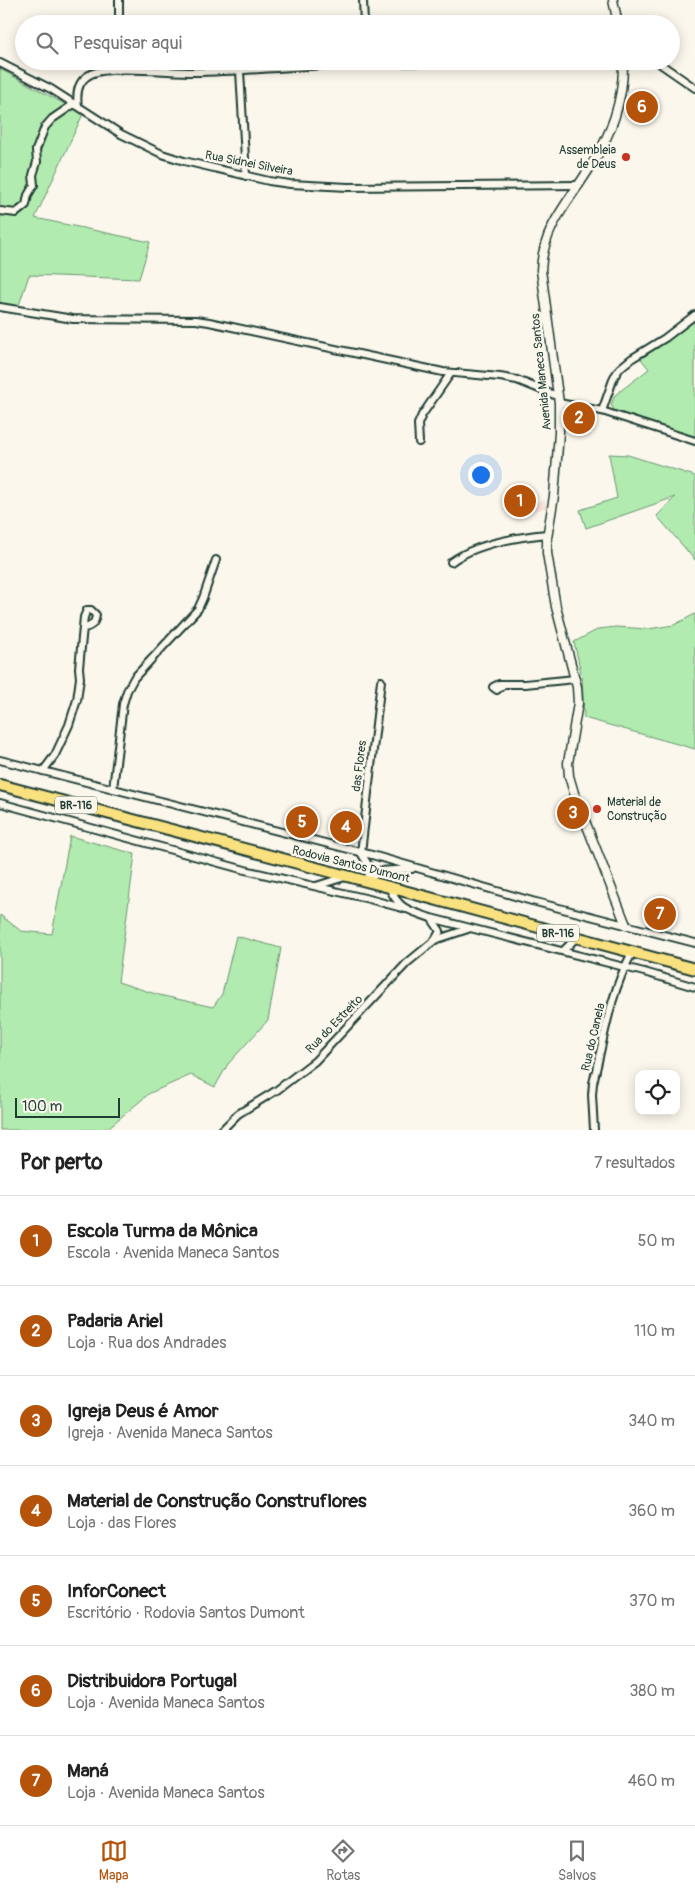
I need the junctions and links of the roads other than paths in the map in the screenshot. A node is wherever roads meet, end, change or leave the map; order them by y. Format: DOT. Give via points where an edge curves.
graph roads {
  1 [pos="119,0"];
  2 [pos="363,0"];
  3 [pos="613,0"];
  4 [pos="118,15"];
  5 [pos="364,15"];
  6 [pos="616,15"];
  7 [pos="0,64"];
  8 [pos="118,70"];
  9 [pos="254,70"];
  10 [pos="623,70"];
  11 [pos="669,70"];
  12 [pos="240,71"];
  13 [pos="695,88"];
  14 [pos="76,105"];
  15 [pos="246,176"];
  16 [pos="578,185"];
  17 [pos="0,211"];
  18 [pos="0,307"];
  19 [pos="695,315"];
  20 [pos="451,373"];
  21 [pos="558,400"];
  22 [pos="602,411"];
  23 [pos="695,441"];
  24 [pos="419,442"];
  25 [pos="547,534"];
  26 [pos="216,560"];
  27 [pos="451,562"];
  28 [pos="84,628"];
  29 [pos="575,679"];
  30 [pos="381,681"];
  31 [pos="503,685"];
  32 [pos="0,760"];
  33 [pos="43,771"];
  34 [pos="0,785"];
  35 [pos="113,789"];
  36 [pos="0,804"];
  37 [pos="361,853"];
  38 [pos="417,868"];
  39 [pos="346,876"];
  40 [pos="368,882"];
  41 [pos="315,886"];
  42 [pos="389,887"];
  43 [pos="406,909"];
  44 [pos="431,918"];
  45 [pos="626,925"];
  46 [pos="469,929"];
  47 [pos="576,938"];
  48 [pos="435,940"];
  49 [pos="695,943"];
  50 [pos="562,951"];
  51 [pos="632,953"];
  52 [pos="624,967"];
  53 [pos="695,969"];
  54 [pos="695,987"];
  55 [pos="222,1130"];
  56 [pos="594,1130"];
  1 -- 4 [label="street"];
  2 -- 5 [label="street"];
  3 -- 6 [label="street"];
  7 -- 14 [label="street, Rua Sidnei Silveira"];
  8 -- 12 [label="street"];
  8 -- 14 [label="street" via="99,71 86,76 78,89"];
  9 -- 12 [label="street"];
  10 -- 16 [label="street, Avenida Maneca Santos" via="616,116"];
  11 -- 13 [label="street"];
  12 -- 15 [label="street"];
  14 -- 15 [label="street, Rua Sidnei Silveira" via="121,134 162,154"];
  14 -- 17 [label="street" via="45,127 36,150 34,185 28,193 26,205 16,213"];
  15 -- 16 [label="street, Rua Sidnei Silveira" via="290,184 348,187"];
  16 -- 21 [label="street, Avenida Maneca Santos" via="548,233 542,256 541,270"];
  18 -- 20 [label="street" via="73,319 196,320"];
  19 -- 22 [label="street" via="620,368"];
  20 -- 21 [label="street" via="517,380"];
  20 -- 24 [label="street" via="422,415 418,424"];
  21 -- 22 [label="street"];
  21 -- 25 [label="street, Avenida Maneca Santos" via="560,433"];
  22 -- 23 [label="street"];
  25 -- 27 [label="street" via="516,538 472,550"];
  25 -- 29 [label="street, Avenida Maneca Santos" via="552,591"];
  26 -- 35 [label="street" via="198,609 134,678 127,691"];
  28 -- 33 [label="street" via="74,710 55,755"];
  29 -- 31 [label="street"];
  29 -- 45 [label="street, Avenida Maneca Santos" via="578,703 568,763 569,776"];
  30 -- 37 [label="street, das Flores"];
  32 -- 33 [label="street"];
  33 -- 35 [label="street"];
  34 -- 39 [label="highway, Rodovia Santos Dumont / BR-116"];
  35 -- 37 [label="street"];
  36 -- 41 [label="street"];
  37 -- 38 [label="street"];
  37 -- 40 [label="street, das Flores" via="369,866"];
  38 -- 40 [label="street" via="378,871"];
  38 -- 45 [label="street"];
  39 -- 40 [label="highway, Rodovia Santos Dumont / BR-116"];
  39 -- 41 [label="street"];
  40 -- 42 [label="highway, Rodovia Santos Dumont / BR-116"];
  41 -- 43 [label="street"];
  42 -- 43 [label="street" via="396,901"];
  42 -- 47 [label="highway, Rodovia Santos Dumont / BR-116"];
  43 -- 44 [label="street"];
  44 -- 46 [label="street"];
  44 -- 48 [label="street" via="440,931"];
  45 -- 49 [label="street"];
  46 -- 48 [label="street"];
  46 -- 50 [label="street"];
  47 -- 50 [label="street"];
  47 -- 51 [label="highway, Rodovia Santos Dumont / BR-116"];
  48 -- 55 [label="street, Rua do Estreito" via="407,963 315,1061 238,1114"];
  50 -- 52 [label="street"];
  51 -- 52 [label="street, Rua do Canela"];
  51 -- 53 [label="highway, Rodovia Santos Dumont / BR-116"];
  52 -- 54 [label="street"];
  52 -- 56 [label="street, Rua do Canela" via="610,1007 593,1083"];
}
